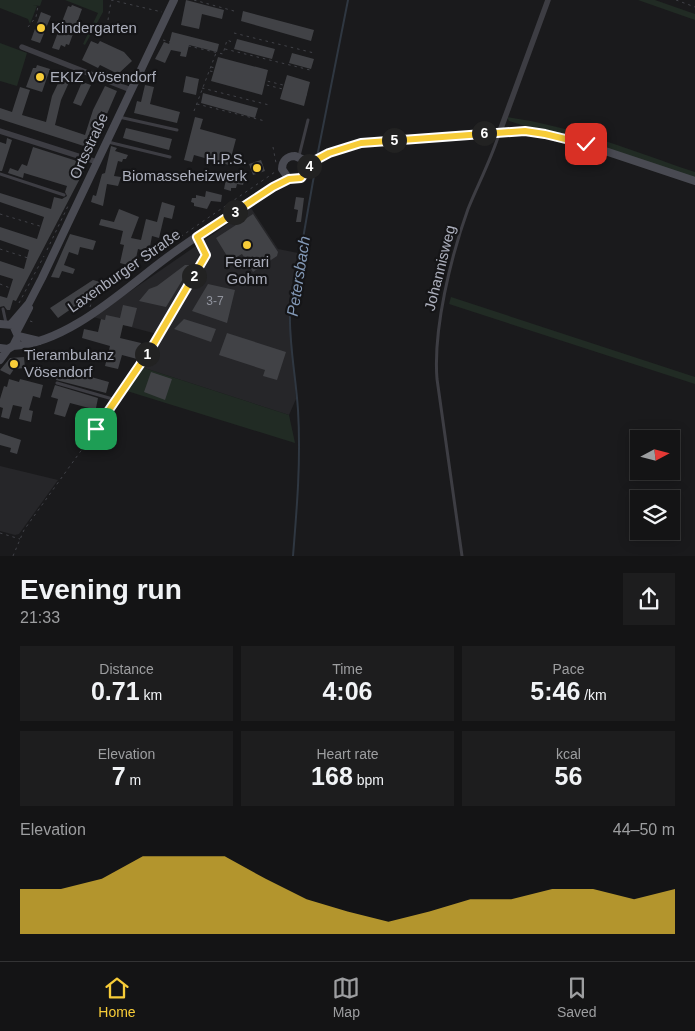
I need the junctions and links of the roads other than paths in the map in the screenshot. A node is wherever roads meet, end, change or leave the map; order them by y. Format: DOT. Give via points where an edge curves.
graph roads {
  1 [pos="174,0"];
  2 [pos="548,0"];
  3 [pos="22,48"];
  4 [pos="131,90"];
  5 [pos="118,117"];
  6 [pos="308,120"];
  7 [pos="177,130"];
  8 [pos="0,131"];
  9 [pos="500,132"];
  10 [pos="107,141"];
  11 [pos="170,157"];
  12 [pos="97,162"];
  13 [pos="303,162"];
  14 [pos="0,174"];
  15 [pos="286,176"];
  16 [pos="695,181"];
  17 [pos="64,195"];
  18 [pos="197,237"];
  19 [pos="29,303"];
  20 [pos="3,309"];
  21 [pos="6,323"];
  22 [pos="18,333"];
  23 [pos="39,341"];
  24 [pos="7,348"];
  25 [pos="0,360"];
  26 [pos="57,383"];
  27 [pos="116,400"];
  28 [pos="96,429"];
  29 [pos="462,556"];
  1 -- 4 [label="main road, Ortsstraße"];
  2 -- 9 [label="street, Johannisweg"];
  3 -- 4 [label="street"];
  4 -- 5 [label="main road, Ortsstraße"];
  5 -- 7 [label="lane"];
  5 -- 10 [label="main road, Ortsstraße"];
  6 -- 13 [label="lane"];
  8 -- 12 [label="street"];
  9 -- 13 [label="main road, Laxenburger Straße" via="361,143"];
  9 -- 16 [label="main road, Laxenburger Straße" via="525,131 566,138"];
  9 -- 29 [label="lane, Johannisweg" via="464,223 441,315 436,350 436,379"];
  10 -- 11 [label="lane"];
  10 -- 12 [label="main road, Ortsstraße"];
  12 -- 19 [label="main road, Ortsstraße" via="76,198"];
  13 -- 15 [label="main road, Laxenburger Straße" via="301,178"];
  13 -- 15 [label="main road, Laxenburger Straße" via="293,156 286,159 282,165"];
  14 -- 17 [label="lane"];
  15 -- 18 [label="main road, Laxenburger Straße"];
  18 -- 23 [label="main road, Laxenburger Straße" via="88,315"];
  18 -- 27 [label="street" via="206,255 152,347"];
  19 -- 21 [label="main road, Ortsstraße"];
  19 -- 22 [label="main road, Ortsstraße"];
  20 -- 21 [label="lane"];
  21 -- 22 [label="main road"];
  22 -- 23 [label="main road"];
  22 -- 24 [label="main road, Ortsstraße"];
  23 -- 24 [label="main road, Laxenburger Straße"];
  24 -- 25 [label="main road"];
  26 -- 27 [label="lane"];
  27 -- 28 [label="street"];
}
